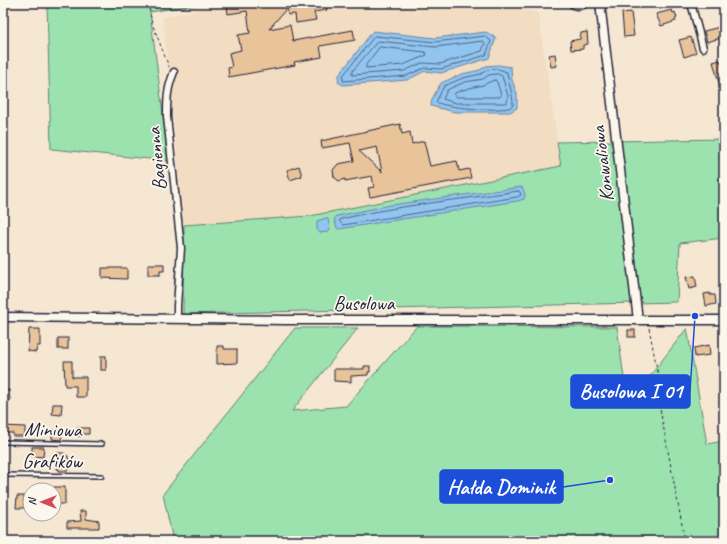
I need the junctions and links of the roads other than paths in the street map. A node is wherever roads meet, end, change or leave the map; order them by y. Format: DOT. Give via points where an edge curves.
graph roads {
  1 [pos="569,3"];
  2 [pos="589,3"];
  3 [pos="600,3"];
  4 [pos="691,3"];
  5 [pos="703,48"];
  6 [pos="174,72"];
  7 [pos="3,317"];
  8 [pos="177,318"];
  9 [pos="638,320"];
  10 [pos="724,320"];
  11 [pos="3,442"];
  12 [pos="102,444"];
  13 [pos="3,475"];
  14 [pos="102,476"];
  1 -- 2 [label="lane" via="577,8"];
  3 -- 9 [label="street, Konwaliowa"];
  4 -- 5 [label="street"];
  6 -- 8 [label="street, Bagienna" via="168,87 167,117 181,248"];
  7 -- 8 [label="street, Busolowa"];
  8 -- 9 [label="street, Busolowa"];
  9 -- 10 [label="street, Busolowa"];
  11 -- 12 [label="lane, Miniowa"];
  13 -- 14 [label="lane, Grafików"];
}
